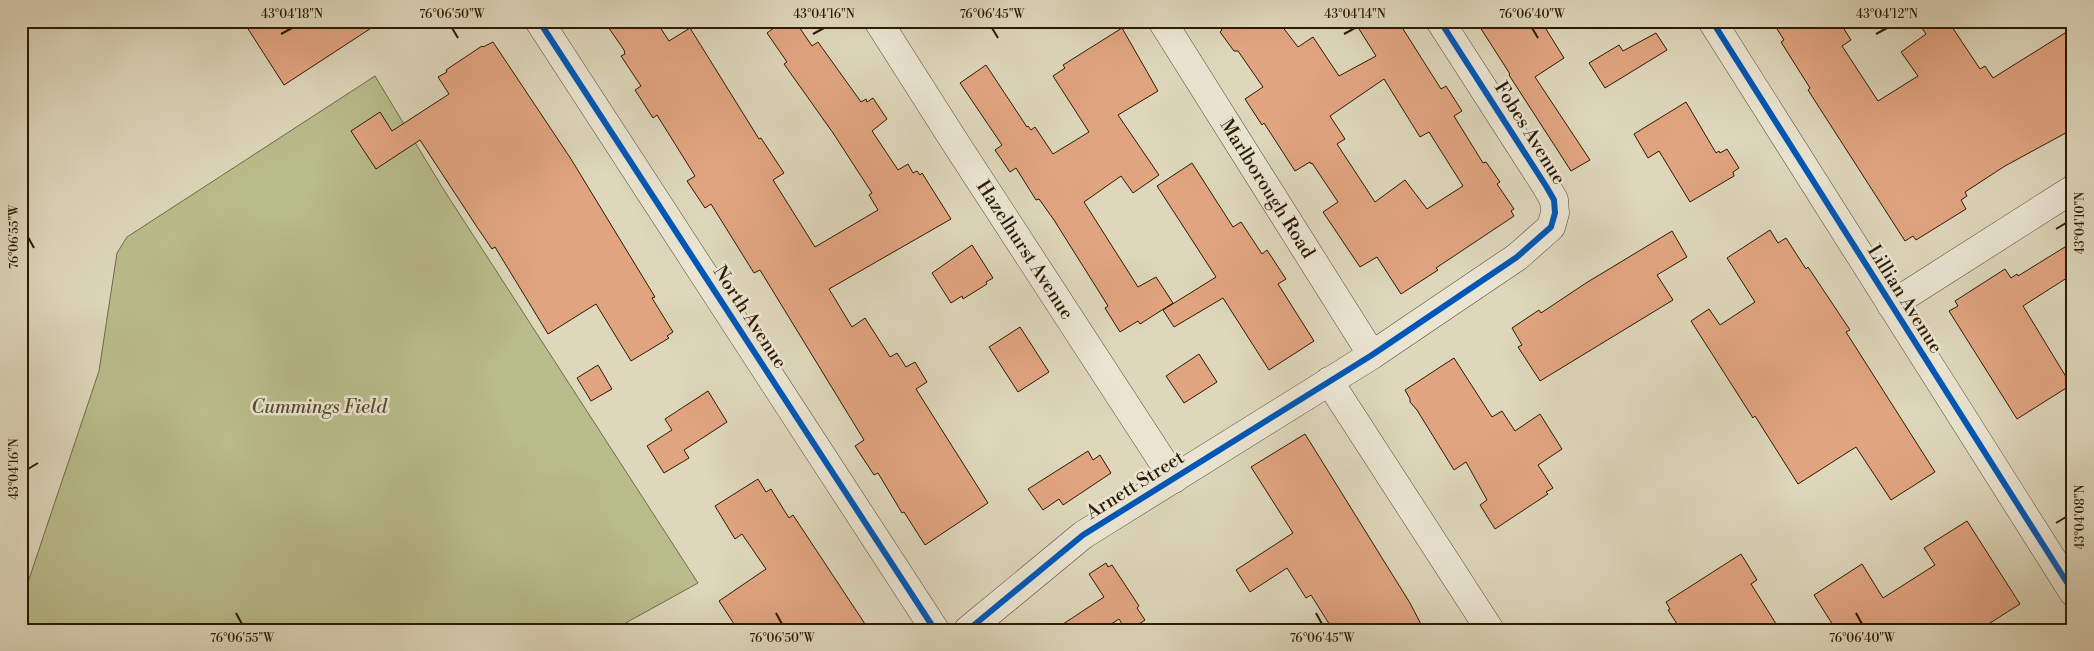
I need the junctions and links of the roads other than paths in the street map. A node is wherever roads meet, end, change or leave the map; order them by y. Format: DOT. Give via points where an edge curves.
graph roads {
  1 [pos="540,21"];
  2 [pos="878,21"];
  3 [pos="1162,21"];
  4 [pos="1440,21"];
  5 [pos="1712,21"];
  6 [pos="2073,189"];
  7 [pos="1891,305"];
  8 [pos="1372,354"];
  9 [pos="1329,381"];
  10 [pos="1174,479"];
  11 [pos="2073,592"];
  12 [pos="935,630"];
  13 [pos="968,630"];
  14 [pos="1490,630"];
  1 -- 12 [label="street, North Avenue"];
  2 -- 10 [label="street, Hazelhurst Avenue"];
  3 -- 8 [label="street, Marlborough Road"];
  4 -- 8 [label="street, Fobes Avenue" via="1554,200 1555,213 1551,227 1517,257"];
  5 -- 7 [label="street, Lillian Avenue"];
  6 -- 7 [label="street"];
  7 -- 11 [label="street, Lillian Avenue"];
  8 -- 9 [label="street, Arnett Street"];
  9 -- 10 [label="street, Arnett Street"];
  9 -- 14 [label="street"];
  10 -- 13 [label="street, Arnett Street" via="1083,535"];
}
